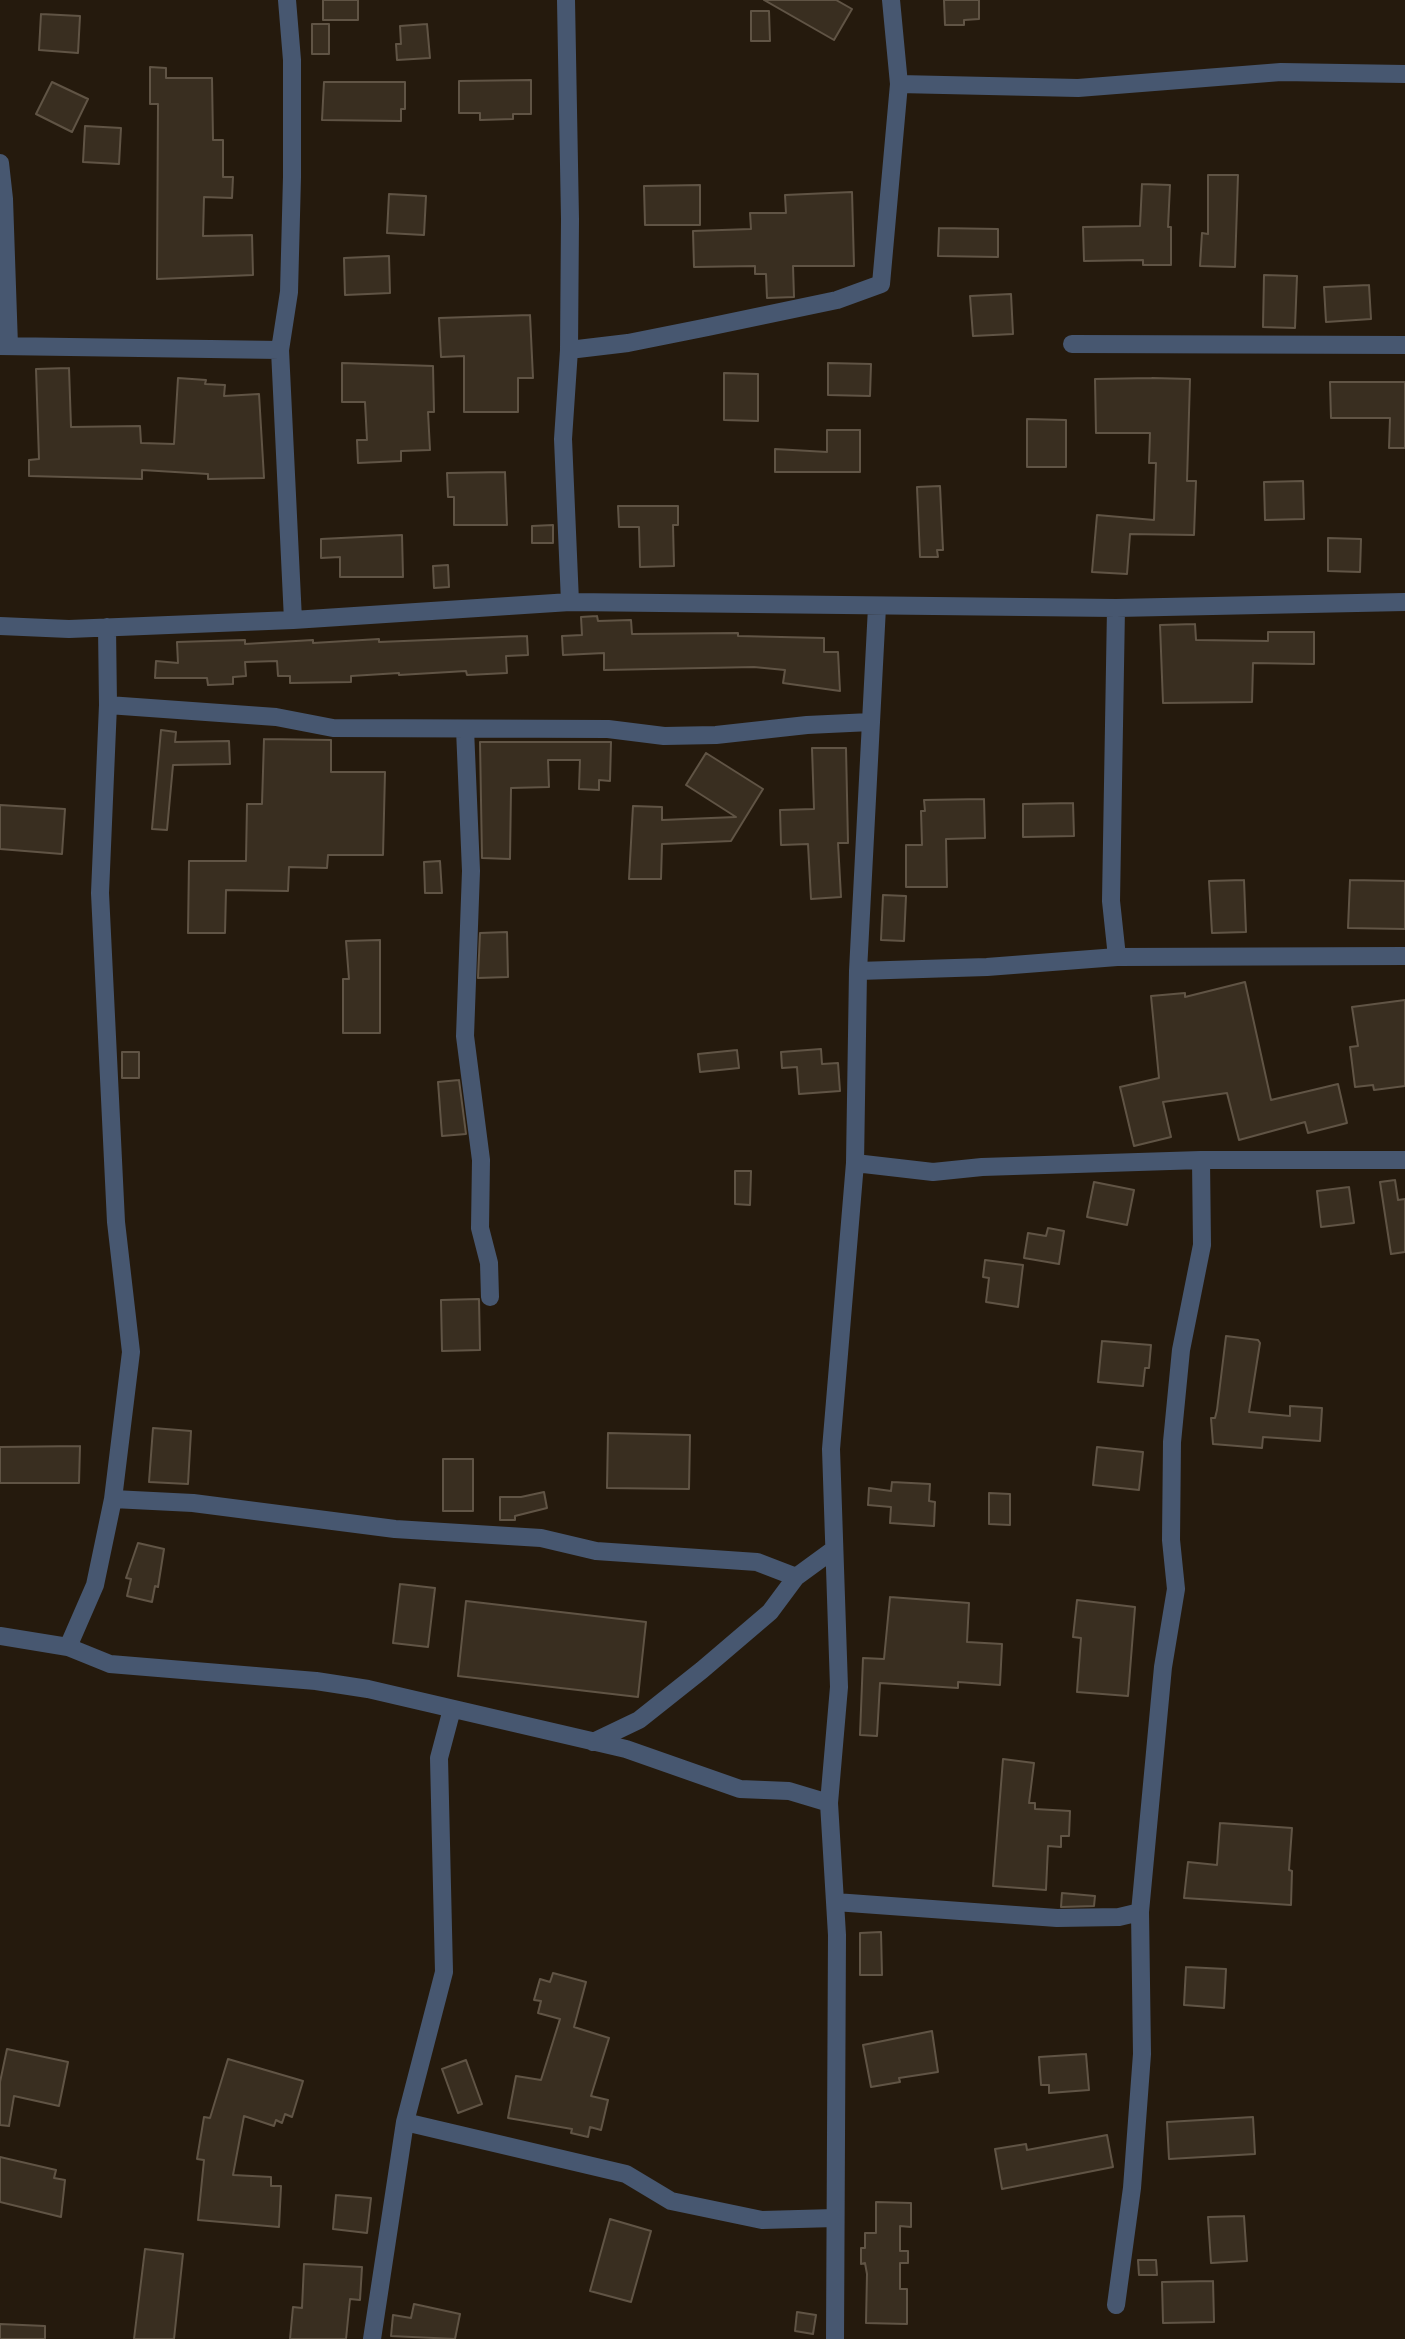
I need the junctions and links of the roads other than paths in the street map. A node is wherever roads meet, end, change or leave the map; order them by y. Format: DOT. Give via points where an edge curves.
graph roads {
  1 [pos="287,0"];
  2 [pos="566,0"];
  3 [pos="891,0"];
  4 [pos="1405,74"];
  5 [pos="899,84"];
  6 [pos="0,163"];
  7 [pos="1072,344"];
  8 [pos="1405,345"];
  9 [pos="4,346"];
  10 [pos="569,349"];
  11 [pos="280,350"];
  12 [pos="570,602"];
  13 [pos="1405,602"];
  14 [pos="877,607"];
  15 [pos="1115,608"];
  16 [pos="293,620"];
  17 [pos="0,626"];
  18 [pos="107,627"];
  19 [pos="108,705"];
  20 [pos="871,723"];
  21 [pos="465,729"];
  22 [pos="1405,956"];
  23 [pos="1116,957"];
  24 [pos="858,971"];
  25 [pos="1200,1160"];
  26 [pos="1405,1160"];
  27 [pos="855,1163"];
  28 [pos="490,1297"];
  29 [pos="113,1499"];
  30 [pos="833,1550"];
  31 [pos="796,1577"];
  32 [pos="0,1636"];
  33 [pos="68,1647"];
  34 [pos="452,1709"];
  35 [pos="593,1742"];
  36 [pos="829,1803"];
  37 [pos="835,1902"];
  38 [pos="1140,1912"];
  39 [pos="405,2122"];
  40 [pos="835,2218"];
  41 [pos="1116,2305"];
  42 [pos="372,2339"];
  43 [pos="835,2339"];
  1 -- 11 [label="street" via="292,177 289,292"];
  2 -- 10 [label="street"];
  3 -- 5 [label="street"];
  4 -- 5 [label="street" via="1281,72 1078,88"];
  5 -- 10 [label="street" via="881,284 837,300 708,327"];
  6 -- 9 [label="street"];
  7 -- 8 [label="street"];
  9 -- 11 [label="street"];
  10 -- 12 [label="street" via="563,439"];
  11 -- 16 [label="street"];
  12 -- 14 [label="street"];
  12 -- 16 [label="street"];
  13 -- 15 [label="street"];
  14 -- 15 [label="street"];
  14 -- 20 [label="street"];
  15 -- 23 [label="street" via="1111,901"];
  16 -- 18 [label="street"];
  17 -- 18 [label="street"];
  18 -- 19 [label="street"];
  19 -- 21 [label="street" via="276,717 333,727"];
  19 -- 29 [label="street" via="101,935 116,1222 131,1352"];
  20 -- 21 [label="street" via="664,736 608,729"];
  20 -- 24 [label="street"];
  21 -- 28 [label="street" via="471,871 465,1036 481,1160 480,1228 489,1264"];
  22 -- 23 [label="street"];
  23 -- 24 [label="street"];
  24 -- 27 [label="street"];
  25 -- 26 [label="street"];
  25 -- 27 [label="street" via="933,1172"];
  25 -- 38 [label="street" via="1202,1245 1181,1350 1172,1442 1171,1540 1176,1589 1163,1667"];
  27 -- 30 [label="street" via="831,1449"];
  29 -- 31 [label="street" via="193,1503 395,1529 541,1538 596,1550 757,1562"];
  29 -- 33 [label="street" via="95,1585"];
  30 -- 31 [label="street"];
  30 -- 36 [label="street" via="838,1687"];
  31 -- 35 [label="street" via="770,1612 702,1670 639,1720"];
  32 -- 33 [label="street"];
  33 -- 34 [label="street" via="110,1664 316,1681"];
  34 -- 35 [label="street"];
  34 -- 39 [label="street" via="439,1758 444,1972"];
  35 -- 36 [label="street" via="740,1789 789,1791"];
  36 -- 37 [label="street"];
  37 -- 38 [label="street" via="1057,1918"];
  37 -- 40 [label="street"];
  38 -- 41 [label="street" via="1142,2054 1132,2188"];
  39 -- 40 [label="street" via="626,2174 671,2201 762,2220"];
  39 -- 42 [label="street"];
  40 -- 43 [label="street"];
}
